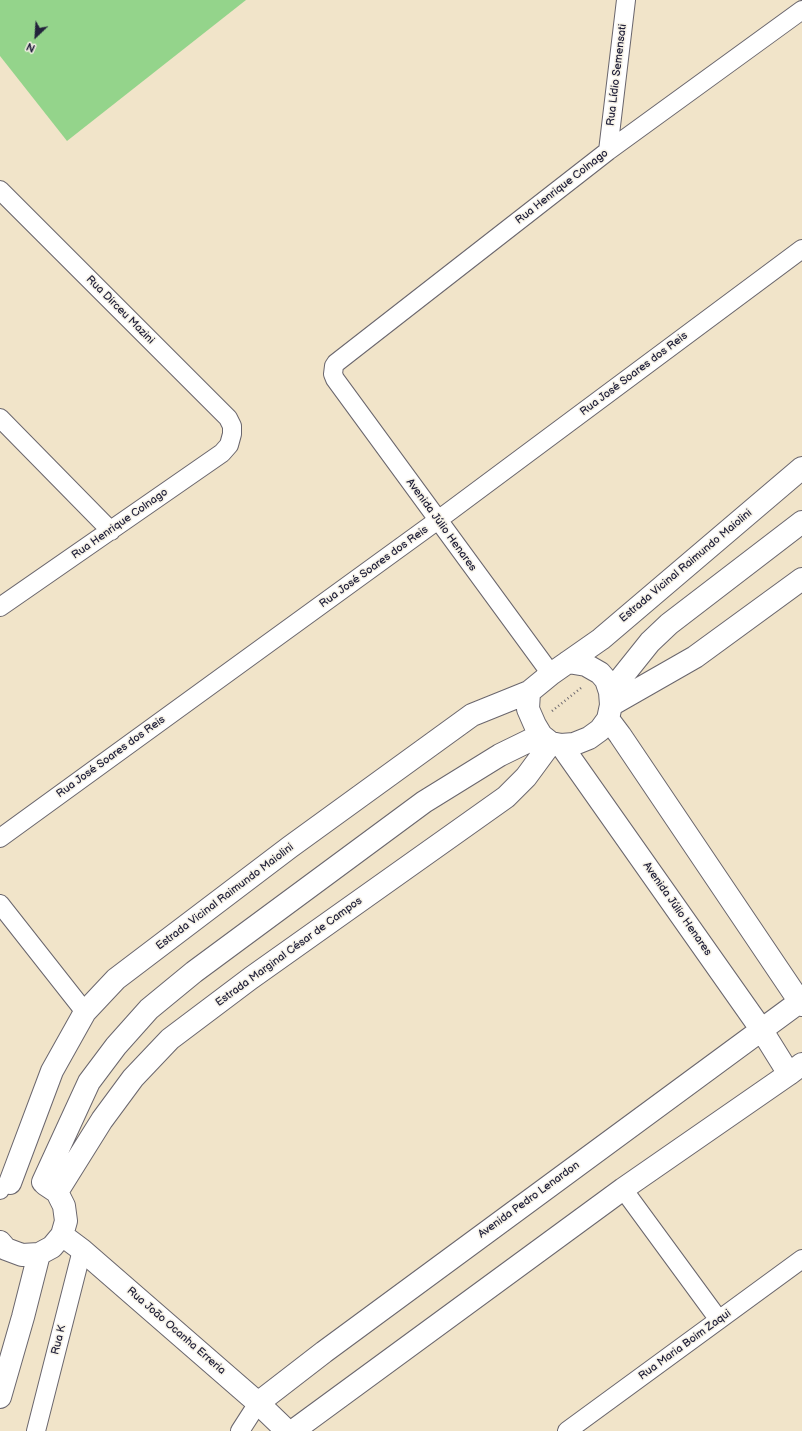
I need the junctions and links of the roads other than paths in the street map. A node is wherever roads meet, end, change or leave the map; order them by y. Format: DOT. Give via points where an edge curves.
graph roads {
  1 [pos="626,0"];
  2 [pos="802,10"];
  3 [pos="608,151"];
  4 [pos="0,190"];
  5 [pos="802,249"];
  6 [pos="333,374"];
  7 [pos="0,418"];
  8 [pos="232,434"];
  9 [pos="802,468"];
  10 [pos="438,520"];
  11 [pos="802,522"];
  12 [pos="111,531"];
  13 [pos="802,579"];
  14 [pos="0,607"];
  15 [pos="568,662"];
  16 [pos="551,674"];
  17 [pos="529,692"];
  18 [pos="610,705"];
  19 [pos="551,741"];
  20 [pos="0,838"];
  21 [pos="0,904"];
  22 [pos="801,1002"];
  23 [pos="85,1012"];
  24 [pos="761,1029"];
  25 [pos="796,1069"];
  26 [pos="50,1187"];
  27 [pos="3,1188"];
  28 [pos="623,1189"];
  29 [pos="62,1235"];
  30 [pos="0,1242"];
  31 [pos="82,1250"];
  32 [pos="39,1254"];
  33 [pos="802,1259"];
  34 [pos="719,1320"];
  35 [pos="0,1397"];
  36 [pos="258,1403"];
  37 [pos="36,1431"];
  38 [pos="240,1431"];
  39 [pos="287,1431"];
  40 [pos="293,1431"];
  41 [pos="567,1431"];
  1 -- 3 [label="street, Rua Lídio Semensati"];
  2 -- 3 [label="street, Rua Henrique Colnago"];
  3 -- 6 [label="street, Rua Henrique Colnago" via="336,363"];
  4 -- 8 [label="street, Rua Dirceu Mazini" via="228,418"];
  5 -- 10 [label="street, Rua José Soares dos Reis"];
  6 -- 10 [label="street, Avenida Júlio Henares"];
  7 -- 12 [label="street"];
  8 -- 12 [label="street, Rua Henrique Colnago" via="229,445 222,453"];
  9 -- 15 [label="street, Estrada Vicinal Raimundo Maiolini" via="601,639"];
  10 -- 16 [label="street, Avenida Júlio Henares"];
  10 -- 20 [label="street, Rua José Soares dos Reis"];
  11 -- 18 [label="street" via="669,624 650,642"];
  12 -- 14 [label="street, Rua Henrique Colnago"];
  13 -- 18 [label="street" via="695,657"];
  15 -- 16 [label="street"];
  15 -- 18 [label="street" via="586,665 600,672 606,680"];
  16 -- 17 [label="street"];
  17 -- 19 [label="street" via="528,709 535,726"];
  17 -- 23 [label="street, Estrada Vicinal Raimundo Maiolini" via="472,715 290,847 116,979"];
  18 -- 19 [label="street" via="600,730 589,738 574,744"];
  18 -- 22 [label="street" via="624,742"];
  19 -- 24 [label="street, Avenida Júlio Henares"];
  19 -- 26 [label="street, Estrada Marginal César de Campos" via="526,777 506,797 170,1039 133,1078"];
  19 -- 26 [label="street" via="500,755 424,802 194,972 149,1009 116,1046 89,1082"];
  21 -- 23 [label="street"];
  22 -- 24 [label="street, Avenida Pedro Lenardon"];
  23 -- 27 [label="street, Estrada Vicinal Raimundo Maiolini" via="52,1071"];
  24 -- 25 [label="street, Avenida Júlio Henares"];
  24 -- 36 [label="street, Avenida Pedro Lenardon"];
  25 -- 28 [label="street"];
  26 -- 27 [label="street" via="32,1179 20,1179"];
  26 -- 29 [label="street" via="64,1206 66,1221"];
  28 -- 34 [label="street"];
  28 -- 40 [label="street"];
  29 -- 31 [label="street, Rua João Ocanha Erreria"];
  29 -- 32 [label="street" via="52,1247"];
  30 -- 32 [label="street" via="6,1249 22,1255"];
  31 -- 36 [label="street, Rua João Ocanha Erreria"];
  31 -- 37 [label="street, Rua K"];
  32 -- 35 [label="street"];
  33 -- 34 [label="street, Rua Maria Boim Zaqui"];
  34 -- 41 [label="street, Rua Maria Boim Zaqui"];
  36 -- 38 [label="street"];
  36 -- 39 [label="street, Rua João Ocanha Erreria"];
}
